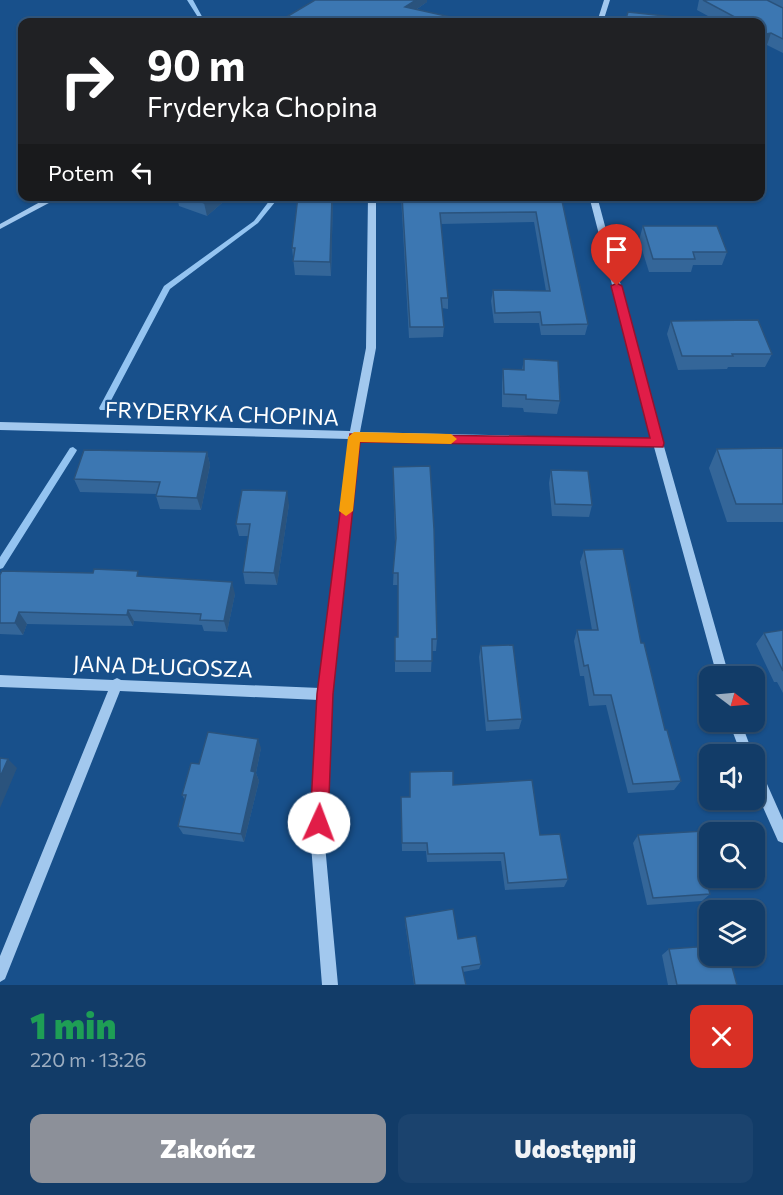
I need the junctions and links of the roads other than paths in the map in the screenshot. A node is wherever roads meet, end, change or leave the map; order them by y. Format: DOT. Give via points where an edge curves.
graph roads {
  1 [pos="607,0"];
  2 [pos="601,18"];
  3 [pos="49,201"];
  4 [pos="372,201"];
  5 [pos="594,201"];
  6 [pos="0,227"];
  7 [pos="0,426"];
  8 [pos="354,437"];
  9 [pos="658,443"];
  10 [pos="720,666"];
  11 [pos="0,681"];
  12 [pos="117,684"];
  13 [pos="325,694"];
  14 [pos="765,796"];
  15 [pos="783,836"];
  16 [pos="0,974"];
  17 [pos="330,985"];
  1 -- 2 [label="street"];
  3 -- 6 [label="street"];
  4 -- 8 [label="street" via="370,348"];
  5 -- 9 [label="street"];
  7 -- 8 [label="street, FRYDERYKA CHOPINA"];
  8 -- 9 [label="street, FRYDERYKA CHOPINA"];
  8 -- 13 [label="street"];
  9 -- 10 [label="street"];
  11 -- 12 [label="street, JANA DŁUGOSZA"];
  12 -- 13 [label="street, JANA DŁUGOSZA"];
  12 -- 16 [label="street"];
  13 -- 17 [label="street" via="318,845"];
  14 -- 15 [label="street"];
}
